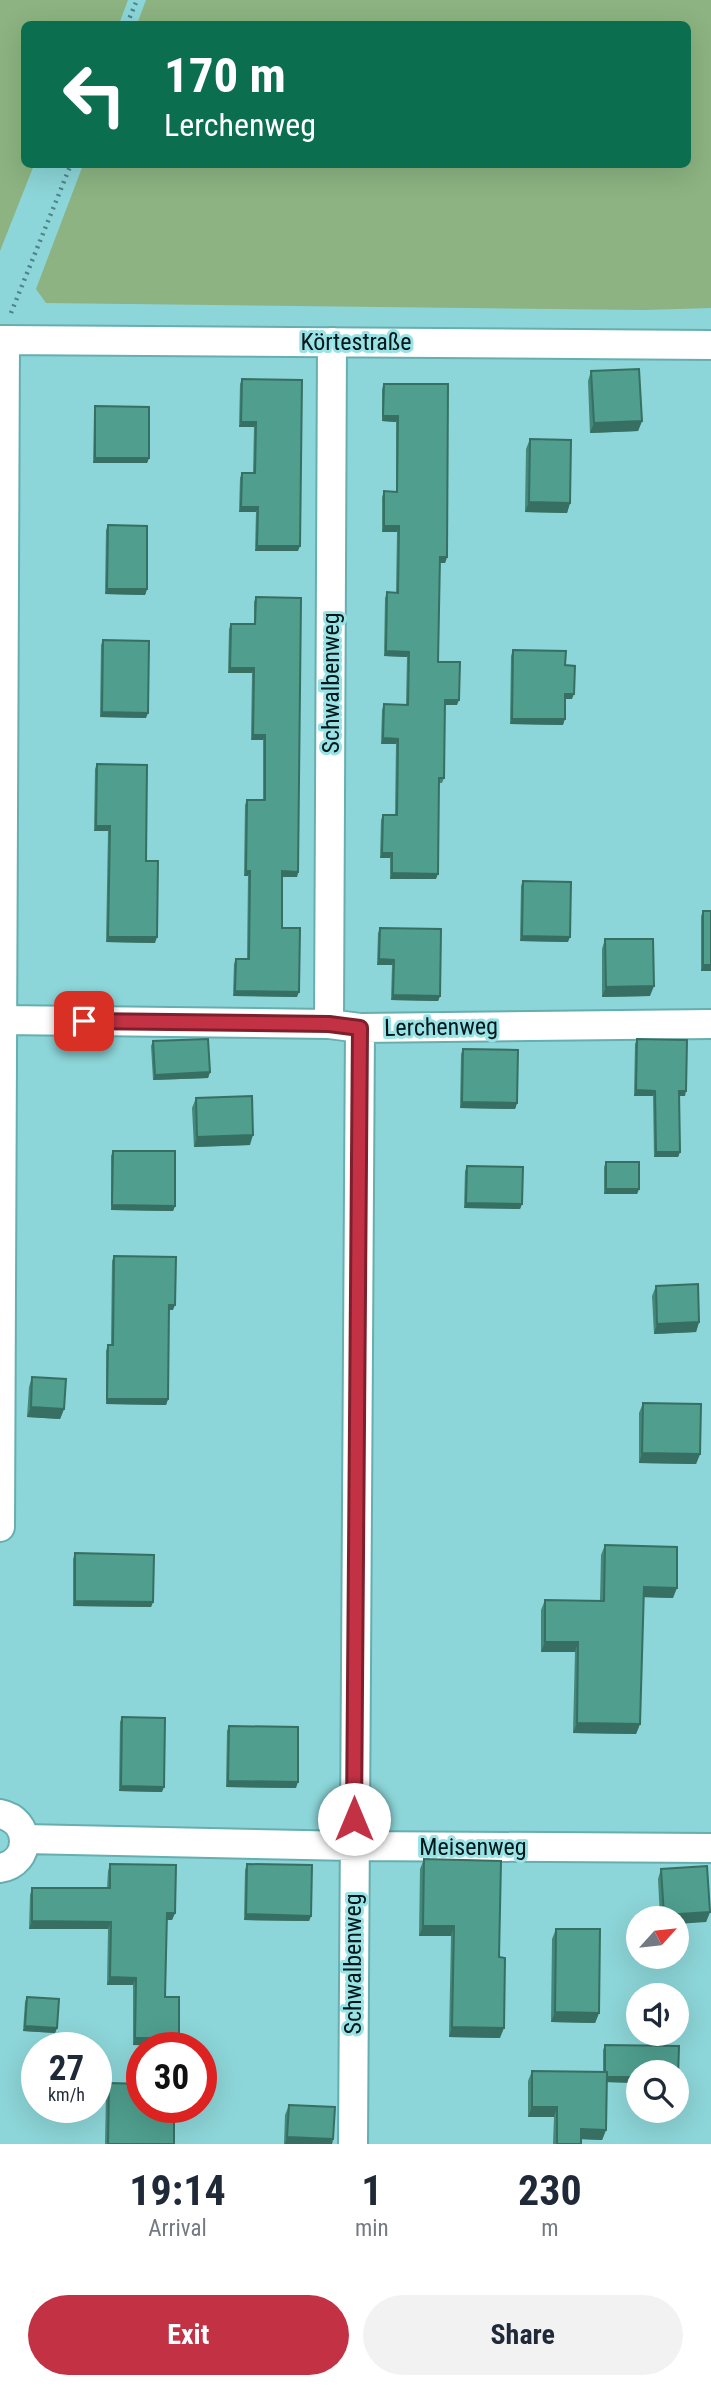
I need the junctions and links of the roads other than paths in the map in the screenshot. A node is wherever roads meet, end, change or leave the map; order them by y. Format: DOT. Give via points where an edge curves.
graph roads {
  1 [pos="3,340"];
  2 [pos="332,342"];
  3 [pos="711,345"];
  4 [pos="2,1020"];
  5 [pos="329,1024"];
  6 [pos="711,1024"];
  7 [pos="360,1028"];
  8 [pos="0,1527"];
  9 [pos="0,1814"];
  10 [pos="25,1839"];
  11 [pos="353,1846"];
  12 [pos="711,1848"];
  13 [pos="0,1868"];
  14 [pos="353,2144"];
  1 -- 2 [label="street, Körtestraße"];
  1 -- 4 [label="street"];
  2 -- 3 [label="street, Körtestraße"];
  2 -- 5 [label="street, Schwalbenweg"];
  4 -- 5 [label="street, Lerchenweg"];
  4 -- 8 [label="street"];
  5 -- 7 [label="street, Lerchenweg"];
  6 -- 7 [label="street, Lerchenweg"];
  7 -- 11 [label="street, Schwalbenweg"];
  9 -- 10 [label="street" via="19,1825"];
  10 -- 11 [label="street, Meisenweg"];
  10 -- 13 [label="street" via="18,1860"];
  11 -- 12 [label="street, Meisenweg"];
  11 -- 14 [label="street, Schwalbenweg"];
}
